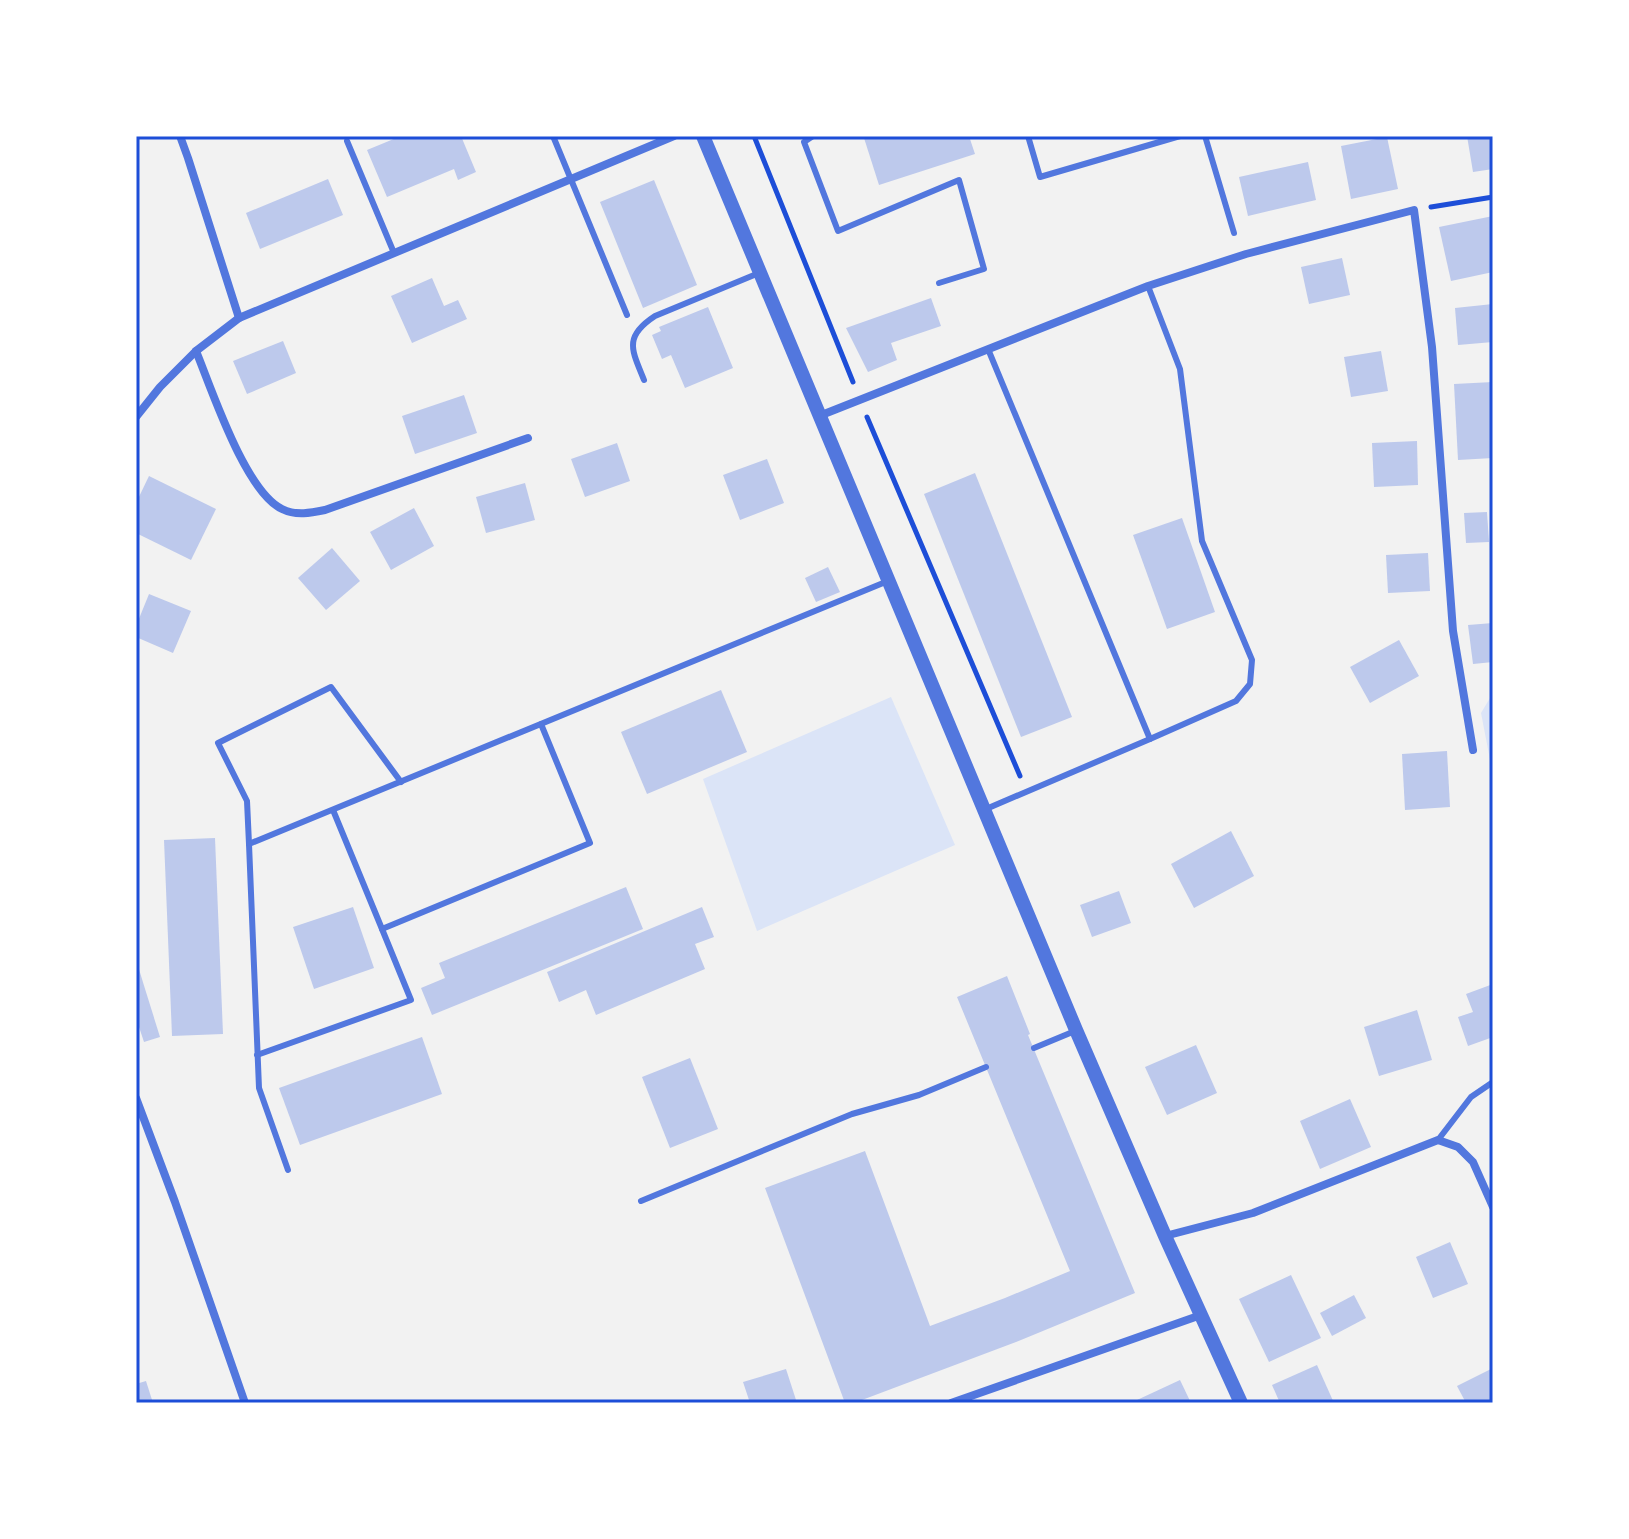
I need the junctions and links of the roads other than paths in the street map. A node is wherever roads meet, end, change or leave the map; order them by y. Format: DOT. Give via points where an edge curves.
graph roads {
  1 [pos="180,136"];
  2 [pos="553,136"];
  3 [pos="674,136"];
  4 [pos="703,136"];
  5 [pos="813,136"];
  6 [pos="1028,136"];
  7 [pos="1180,136"];
  8 [pos="1205,136"];
  9 [pos="347,141"];
  10 [pos="571,179"];
  11 [pos="1234,233"];
  12 [pos="394,253"];
  13 [pos="759,272"];
  14 [pos="939,283"];
  15 [pos="1148,286"];
  16 [pos="627,315"];
  17 [pos="239,318"];
  18 [pos="988,349"];
  19 [pos="196,351"];
  20 [pos="644,380"];
  21 [pos="819,416"];
  22 [pos="136,417"];
  23 [pos="528,438"];
  24 [pos="888,581"];
  25 [pos="541,724"];
  26 [pos="1150,739"];
  27 [pos="1473,750"];
  28 [pos="401,782"];
  29 [pos="333,810"];
  30 [pos="984,810"];
  31 [pos="249,844"];
  32 [pos="382,929"];
  33 [pos="1076,1030"];
  34 [pos="1034,1048"];
  35 [pos="257,1055"];
  36 [pos="986,1067"];
  37 [pos="1493,1082"];
  38 [pos="136,1098"];
  39 [pos="1438,1140"];
  40 [pos="288,1170"];
  41 [pos="641,1201"];
  42 [pos="1493,1207"];
  43 [pos="1165,1236"];
  44 [pos="1202,1315"];
  45 [pos="245,1403"];
  46 [pos="951,1403"];
  47 [pos="1241,1403"];
  1 -- 17 [label="street"];
  2 -- 10 [label="lane"];
  3 -- 10 [label="street"];
  4 -- 13 [label="street"];
  5 -- 14 [label="lane" via="804,142 838,231 959,180 984,269"];
  6 -- 7 [label="lane" via="1040,177"];
  8 -- 11 [label="lane"];
  9 -- 12 [label="lane"];
  10 -- 12 [label="street"];
  10 -- 16 [label="lane"];
  12 -- 17 [label="street"];
  13 -- 20 [label="lane" via="645,322 633,337 632,349"];
  13 -- 21 [label="street"];
  15 -- 18 [label="street"];
  15 -- 26 [label="lane" via="1180,369 1202,541 1252,660 1250,684 1236,701"];
  15 -- 27 [label="street" via="1414,210 1432,347 1453,631"];
  17 -- 19 [label="street"];
  18 -- 21 [label="street"];
  18 -- 26 [label="lane"];
  19 -- 22 [label="street"];
  19 -- 23 [label="street" via="244,466 265,496 283,509 304,514 325,510"];
  21 -- 24 [label="street"];
  24 -- 25 [label="lane"];
  24 -- 30 [label="street"];
  25 -- 28 [label="lane"];
  25 -- 32 [label="lane" via="590,843"];
  26 -- 30 [label="lane"];
  28 -- 29 [label="lane"];
  28 -- 31 [label="lane" via="331,687 218,743 247,801"];
  29 -- 31 [label="lane"];
  29 -- 32 [label="lane"];
  30 -- 33 [label="street"];
  31 -- 35 [label="lane"];
  32 -- 35 [label="lane" via="411,1000"];
  33 -- 34 [label="lane"];
  33 -- 43 [label="street"];
  35 -- 40 [label="lane" via="259,1088"];
  36 -- 41 [label="lane" via="919,1095 852,1114"];
  37 -- 39 [label="lane" via="1471,1097"];
  38 -- 45 [label="street"];
  39 -- 42 [label="street" via="1458,1147 1473,1162"];
  39 -- 43 [label="street" via="1253,1213"];
  43 -- 44 [label="street"];
  44 -- 46 [label="street"];
  44 -- 47 [label="street"];
}
